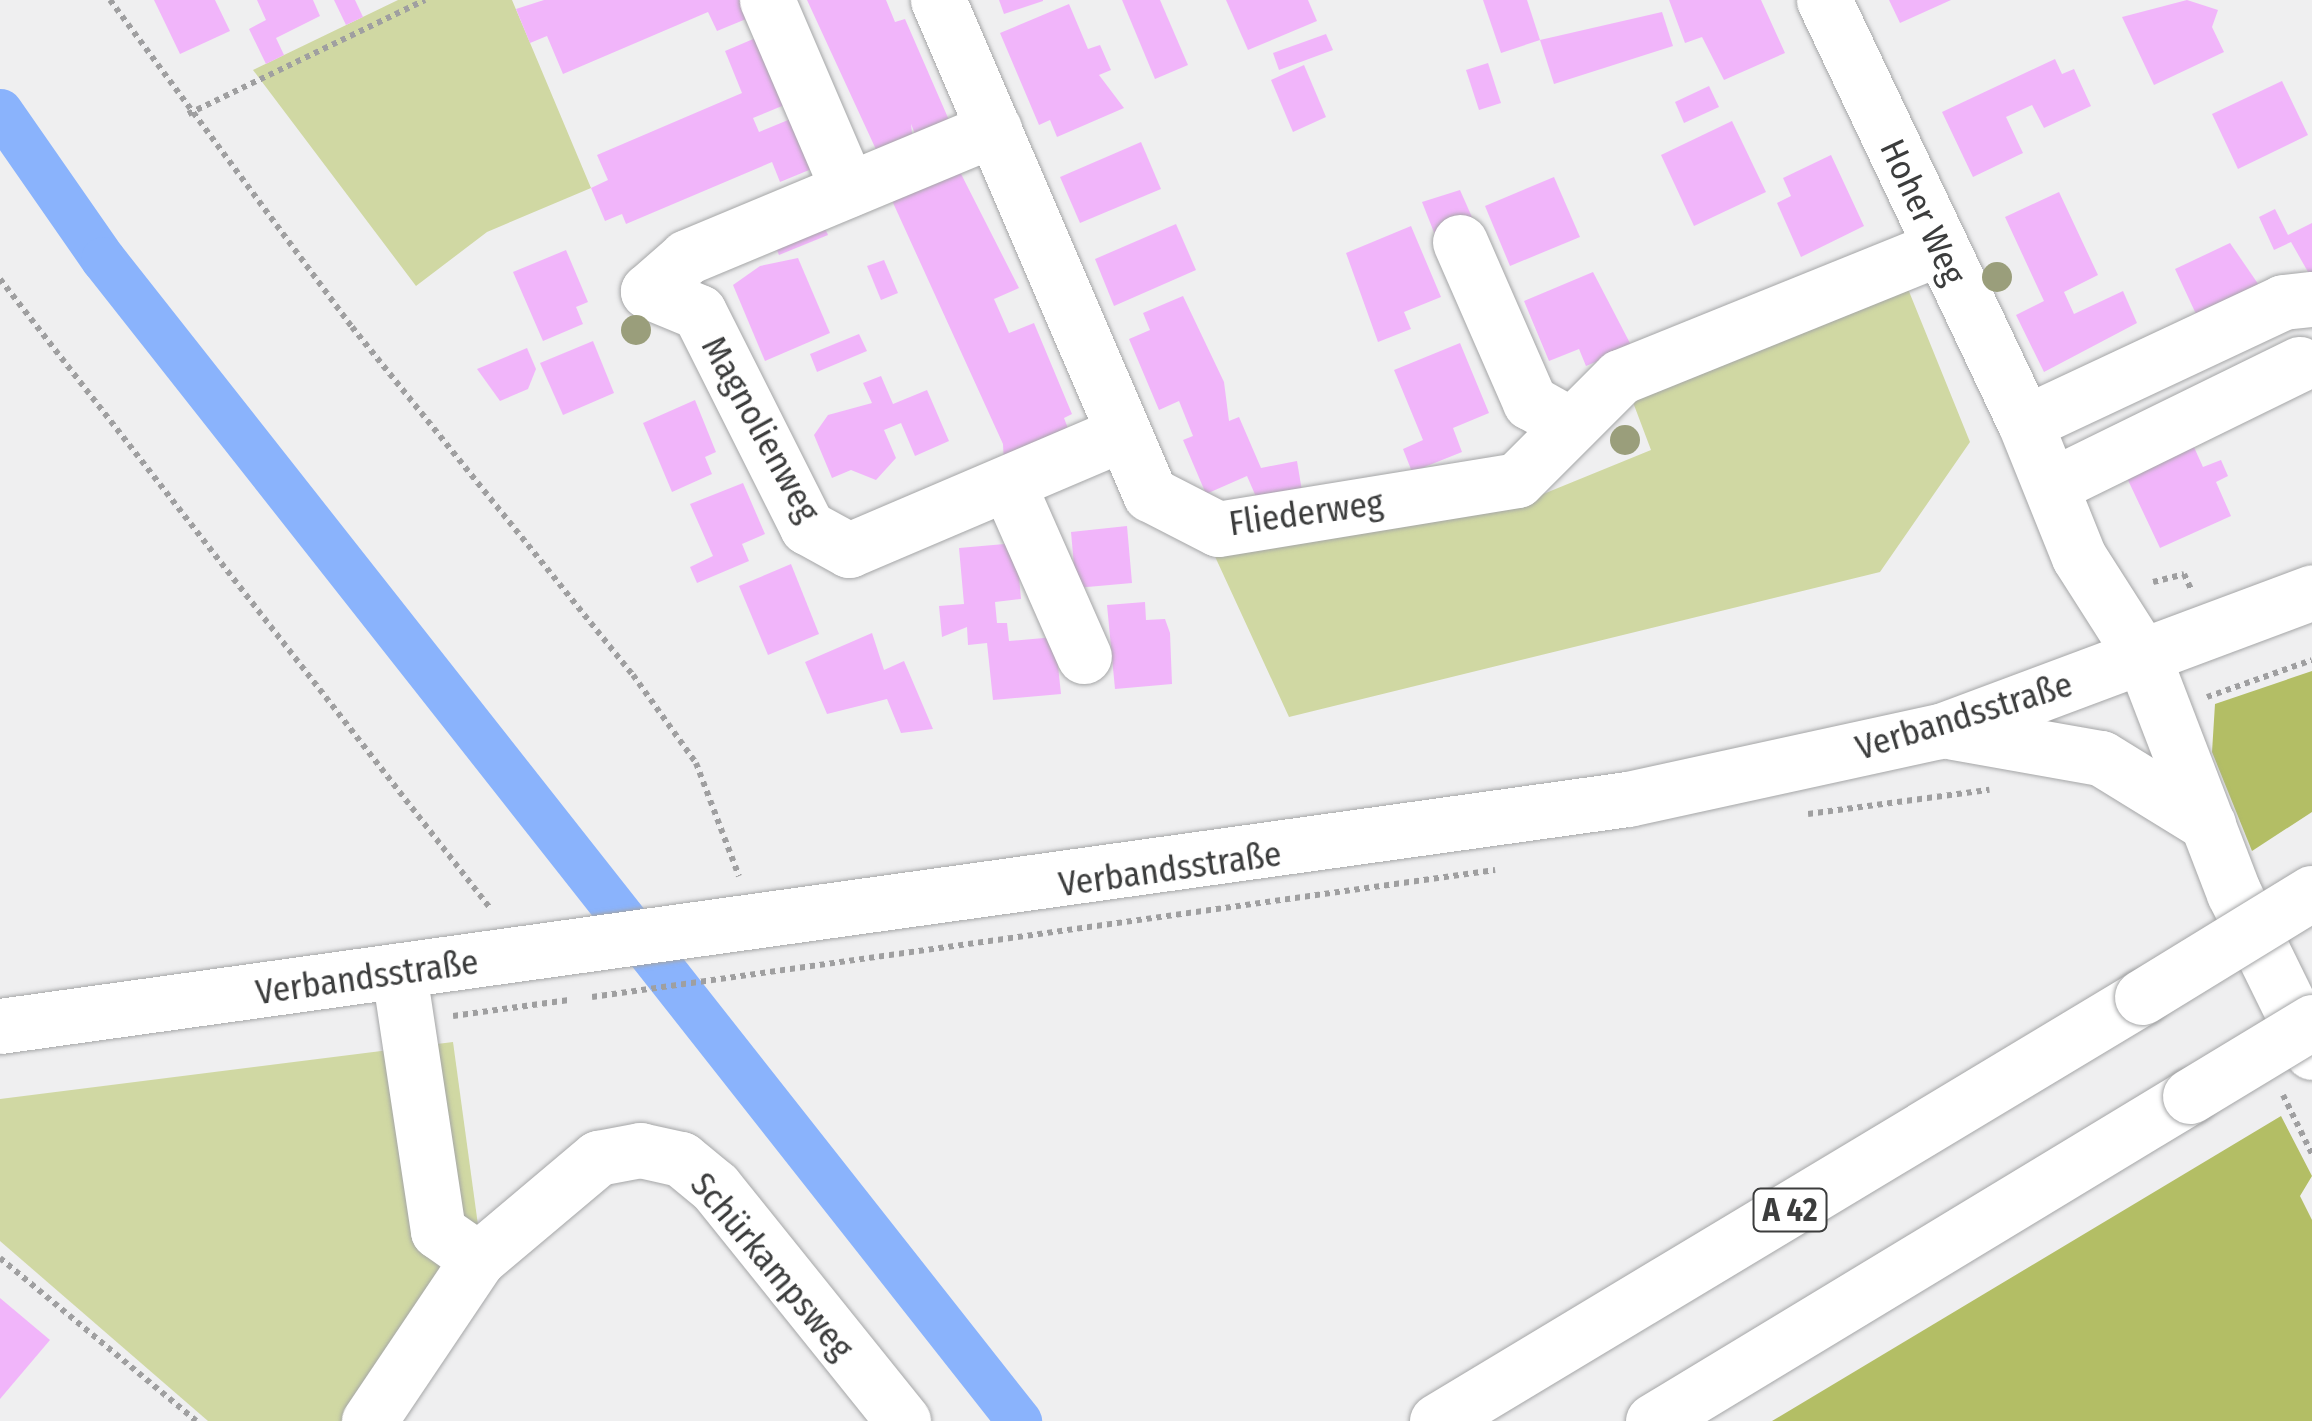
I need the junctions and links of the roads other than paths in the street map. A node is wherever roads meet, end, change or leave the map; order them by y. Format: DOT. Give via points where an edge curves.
graph roads {
  1 [pos="767,0"];
  2 [pos="938,0"];
  3 [pos="1824,0"];
  4 [pos="994,129"];
  5 [pos="848,189"];
  6 [pos="1460,242"];
  7 [pos="1938,248"];
  8 [pos="2312,299"];
  9 [pos="2300,364"];
  10 [pos="2025,422"];
  11 [pos="1571,425"];
  12 [pos="1123,433"];
  13 [pos="2067,478"];
  14 [pos="1008,484"];
  15 [pos="2312,592"];
  16 [pos="1084,656"];
  17 [pos="2144,659"];
  18 [pos="1941,730"];
  19 [pos="2208,824"];
  20 [pos="2312,894"];
  21 [pos="400,972"];
  22 [pos="2312,1022"];
  23 [pos="0,1026"];
  24 [pos="2312,1052"];
  25 [pos="478,1258"];
  26 [pos="369,1421"];
  27 [pos="902,1421"];
  28 [pos="1437,1421"];
  29 [pos="1653,1421"];
  1 -- 5 [label="main road"];
  2 -- 4 [label="main road, Fliederweg"];
  3 -- 7 [label="main road, Hoher Weg"];
  4 -- 5 [label="main road, Magnolienweg"];
  4 -- 12 [label="main road, Fliederweg"];
  5 -- 14 [label="main road, Magnolienweg" via="687,256 648,290 699,312 807,527 849,550"];
  6 -- 11 [label="main road" via="1530,402"];
  7 -- 10 [label="main road, Hoher Weg"];
  7 -- 11 [label="main road, Fliederweg" via="1620,378"];
  8 -- 10 [label="main road" via="2283,302"];
  9 -- 13 [label="main road"];
  10 -- 13 [label="main road, Hoher Weg"];
  10 -- 17 [label="main road, Hoher Weg" via="2079,556"];
  11 -- 12 [label="main road, Fliederweg" via="1517,480 1218,529 1150,494"];
  12 -- 14 [label="main road, Magnolienweg"];
  13 -- 17 [label="main road, Hoher Weg"];
  14 -- 16 [label="main road"];
  15 -- 17 [label="main road, Verbandsstraße"];
  17 -- 18 [label="main road, Verbandsstraße"];
  17 -- 19 [label="main road, Hoher Weg"];
  18 -- 19 [label="main road" via="2102,758"];
  18 -- 21 [label="main road, Verbandsstraße" via="1407,836 740,943 551,952"];
  19 -- 24 [label="main road, Hoher Weg"];
  20 -- 28 [label="main road, A 42, bridge"];
  21 -- 23 [label="main road, Verbandsstraße"];
  21 -- 25 [label="main road" via="438,1231"];
  22 -- 29 [label="main road, bridge"];
  25 -- 26 [label="main road, Schürkampsweg"];
  25 -- 27 [label="main road, Schürkampsweg" via="598,1158 640,1150 681,1159 715,1188"];
}
